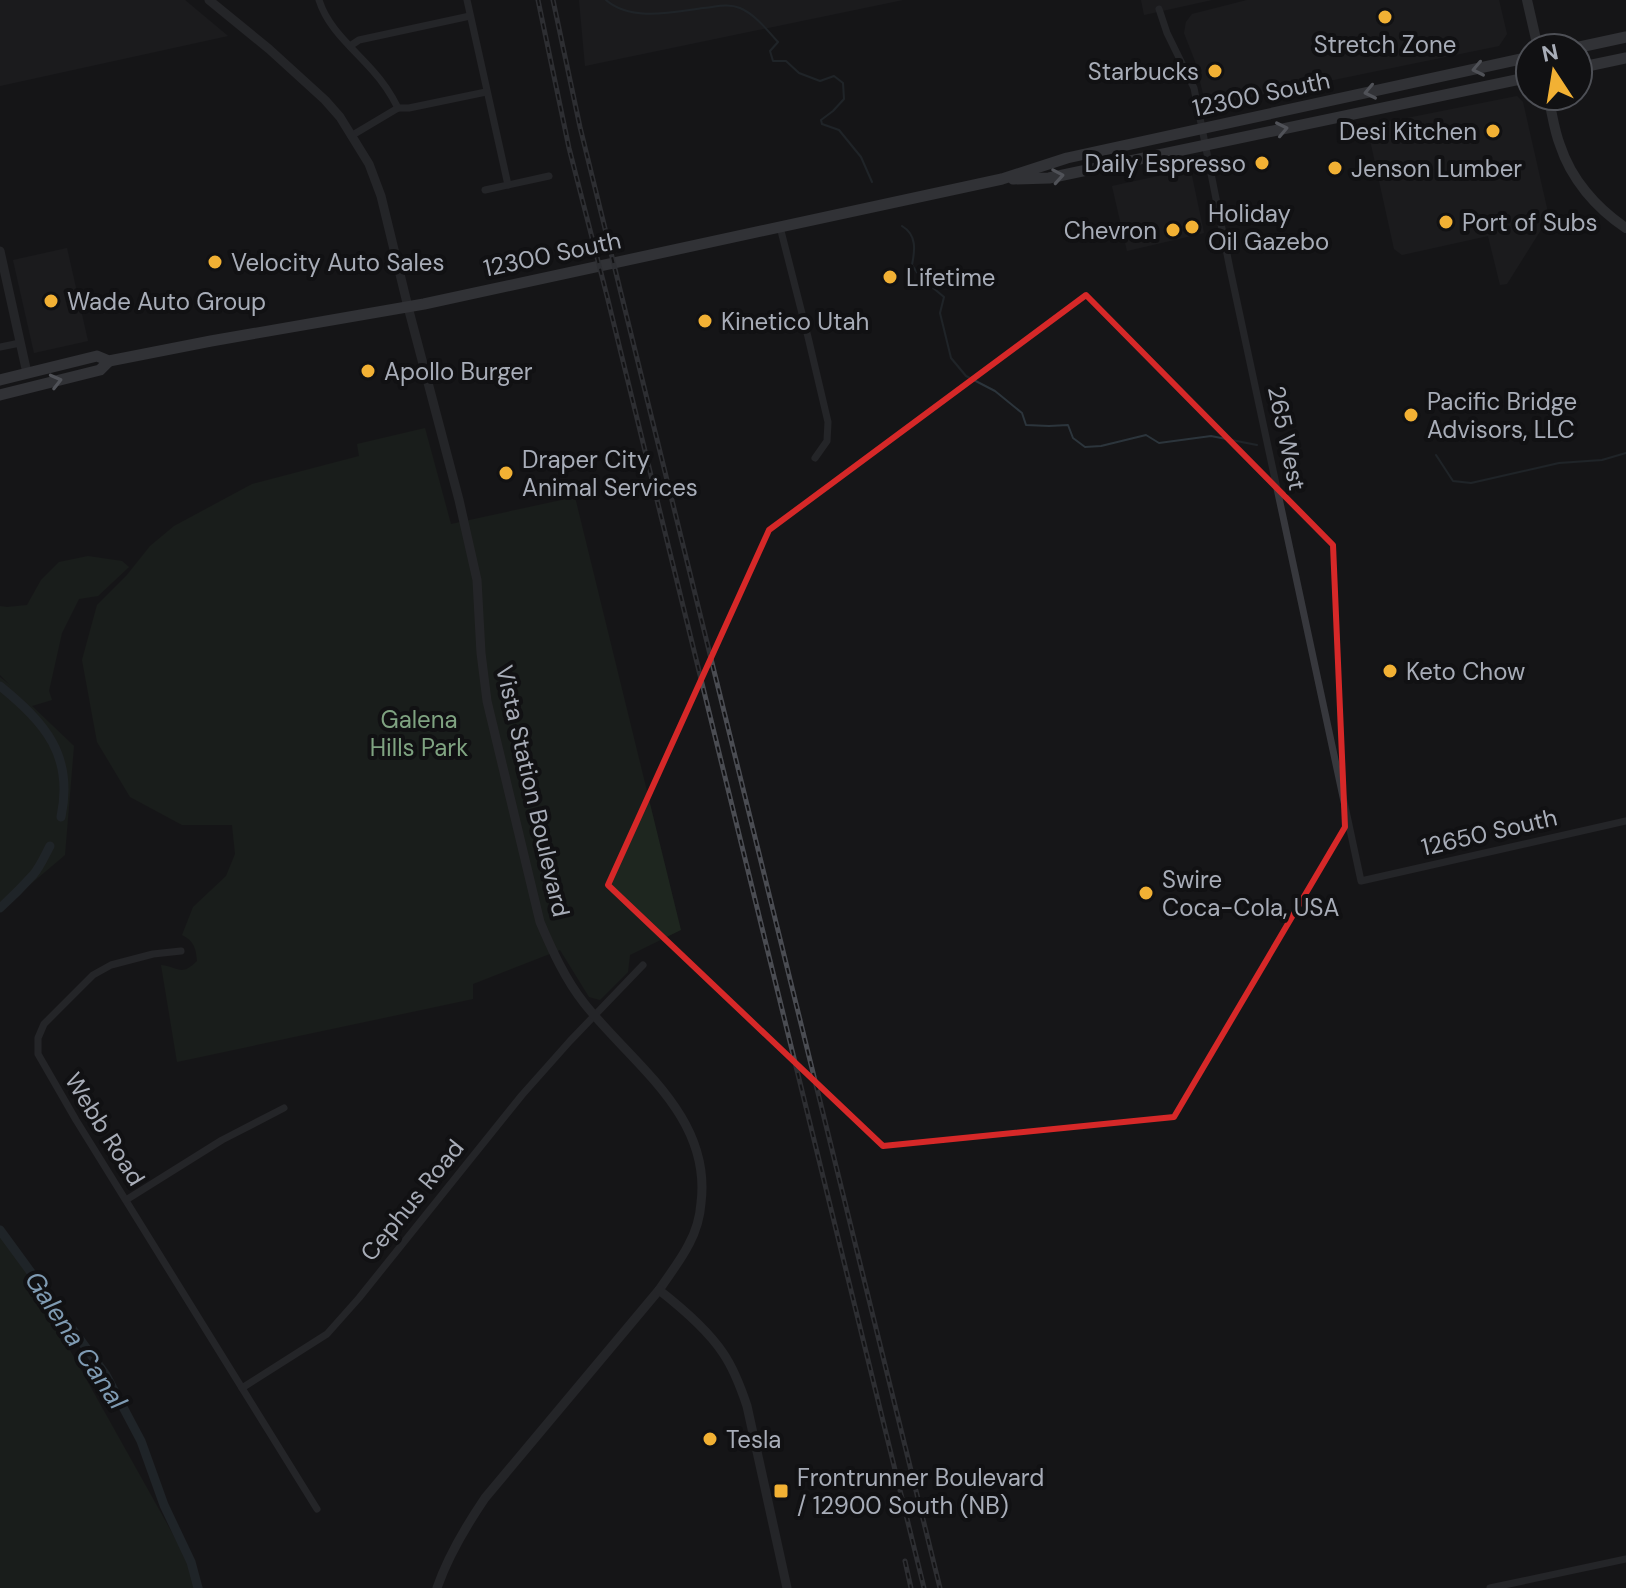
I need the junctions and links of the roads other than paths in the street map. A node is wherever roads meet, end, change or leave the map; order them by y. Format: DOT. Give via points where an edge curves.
graph roads {
  1 [pos="209,0"];
  2 [pos="319,0"];
  3 [pos="467,0"];
  4 [pos="1527,0"];
  5 [pos="223,4"];
  6 [pos="1159,9"];
  7 [pos="470,16"];
  8 [pos="1534,32"];
  9 [pos="1626,37"];
  10 [pos="1594,44"];
  11 [pos="350,46"];
  12 [pos="1626,58"];
  13 [pos="1514,61"];
  14 [pos="1594,65"];
  15 [pos="1514,80"];
  16 [pos="486,92"];
  17 [pos="398,108"];
  18 [pos="1552,112"];
  19 [pos="1203,129"];
  20 [pos="351,136"];
  21 [pos="1206,145"];
  22 [pos="549,176"];
  23 [pos="1002,179"];
  24 [pos="508,185"];
  25 [pos="485,190"];
  26 [pos="780,227"];
  27 [pos="1626,228"];
  28 [pos="0,251"];
  29 [pos="2,276"];
  30 [pos="408,307"];
  31 [pos="20,343"];
  32 [pos="0,347"];
  33 [pos="109,361"];
  34 [pos="27,373"];
  35 [pos="0,380"];
  36 [pos="0,395"];
  37 [pos="815,458"];
  38 [pos="1626,821"];
  39 [pos="1361,881"];
  40 [pos="181,951"];
  41 [pos="643,965"];
  42 [pos="596,1016"];
  43 [pos="284,1108"];
  44 [pos="126,1200"];
  45 [pos="659,1290"];
  46 [pos="242,1388"];
  47 [pos="317,1509"];
  48 [pos="1626,1559"];
  49 [pos="437,1588"];
  50 [pos="787,1588"];
  51 [pos="1490,1588"];
  1 -- 5 [label="street, Vista Station Boulevard"];
  2 -- 11 [label="street" via="327,21"];
  3 -- 7 [label="street"];
  4 -- 8 [label="main road"];
  5 -- 20 [label="street, Vista Station Boulevard" via="325,100"];
  6 -- 19 [label="street, 265 West" via="1194,88"];
  7 -- 11 [label="street"];
  7 -- 16 [label="street"];
  9 -- 10 [label="main road"];
  11 -- 17 [label="street"];
  12 -- 14 [label="main road"];
  13 -- 19 [label="main road, 12300 South, one-way"];
  21 -- 15 [label="main road, 12300 South, one-way"];
  16 -- 17 [label="street"];
  16 -- 24 [label="street"];
  17 -- 20 [label="street"];
  18 -- 27 [label="main road" via="1560,148 1576,177"];
  19 -- 21 [label="street, 265 West"];
  19 -- 23 [label="main road, 12300 South" via="1067,158"];
  20 -- 30 [label="street, Vista Station Boulevard" via="381,196"];
  23 -- 21 [label="main road, 12300 South, one-way" via="1049,178"];
  21 -- 39 [label="street, 265 West"];
  22 -- 24 [label="street"];
  23 -- 26 [label="main road, 12300 South"];
  24 -- 25 [label="street"];
  26 -- 30 [label="main road, 12300 South"];
  26 -- 37 [label="street" via="828,422 827,441"];
  28 -- 29 [label="street"];
  29 -- 31 [label="street"];
  30 -- 33 [label="main road, 12300 South"];
  30 -- 42 [label="street, Vista Station Boulevard" via="477,582 487,701 540,922 553,953"];
  31 -- 32 [label="street"];
  31 -- 34 [label="street"];
  33 -- 34 [label="main road, 12300 South" via="97,356"];
  36 -- 33 [label="main road, 12300 South, one-way" via="100,370"];
  34 -- 35 [label="main road, 12300 South"];
  38 -- 39 [label="street, 12650 South"];
  40 -- 44 [label="street, Webb Road" via="127,960 93,975 44,1024 38,1038 38,1054 49,1075"];
  41 -- 42 [label="street, Cephus Road"];
  42 -- 45 [label="street, Vista Station Boulevard" via="669,1099 700,1164 700,1217 691,1242"];
  42 -- 46 [label="street, Cephus Road" via="522,1095 327,1334"];
  43 -- 44 [label="street"];
  44 -- 46 [label="street, Webb Road"];
  45 -- 49 [label="street, Vista Station Boulevard" via="485,1498"];
  45 -- 50 [label="street" via="705,1331 738,1381"];
  46 -- 47 [label="street, Webb Road"];
  48 -- 51 [label="street"];
}
